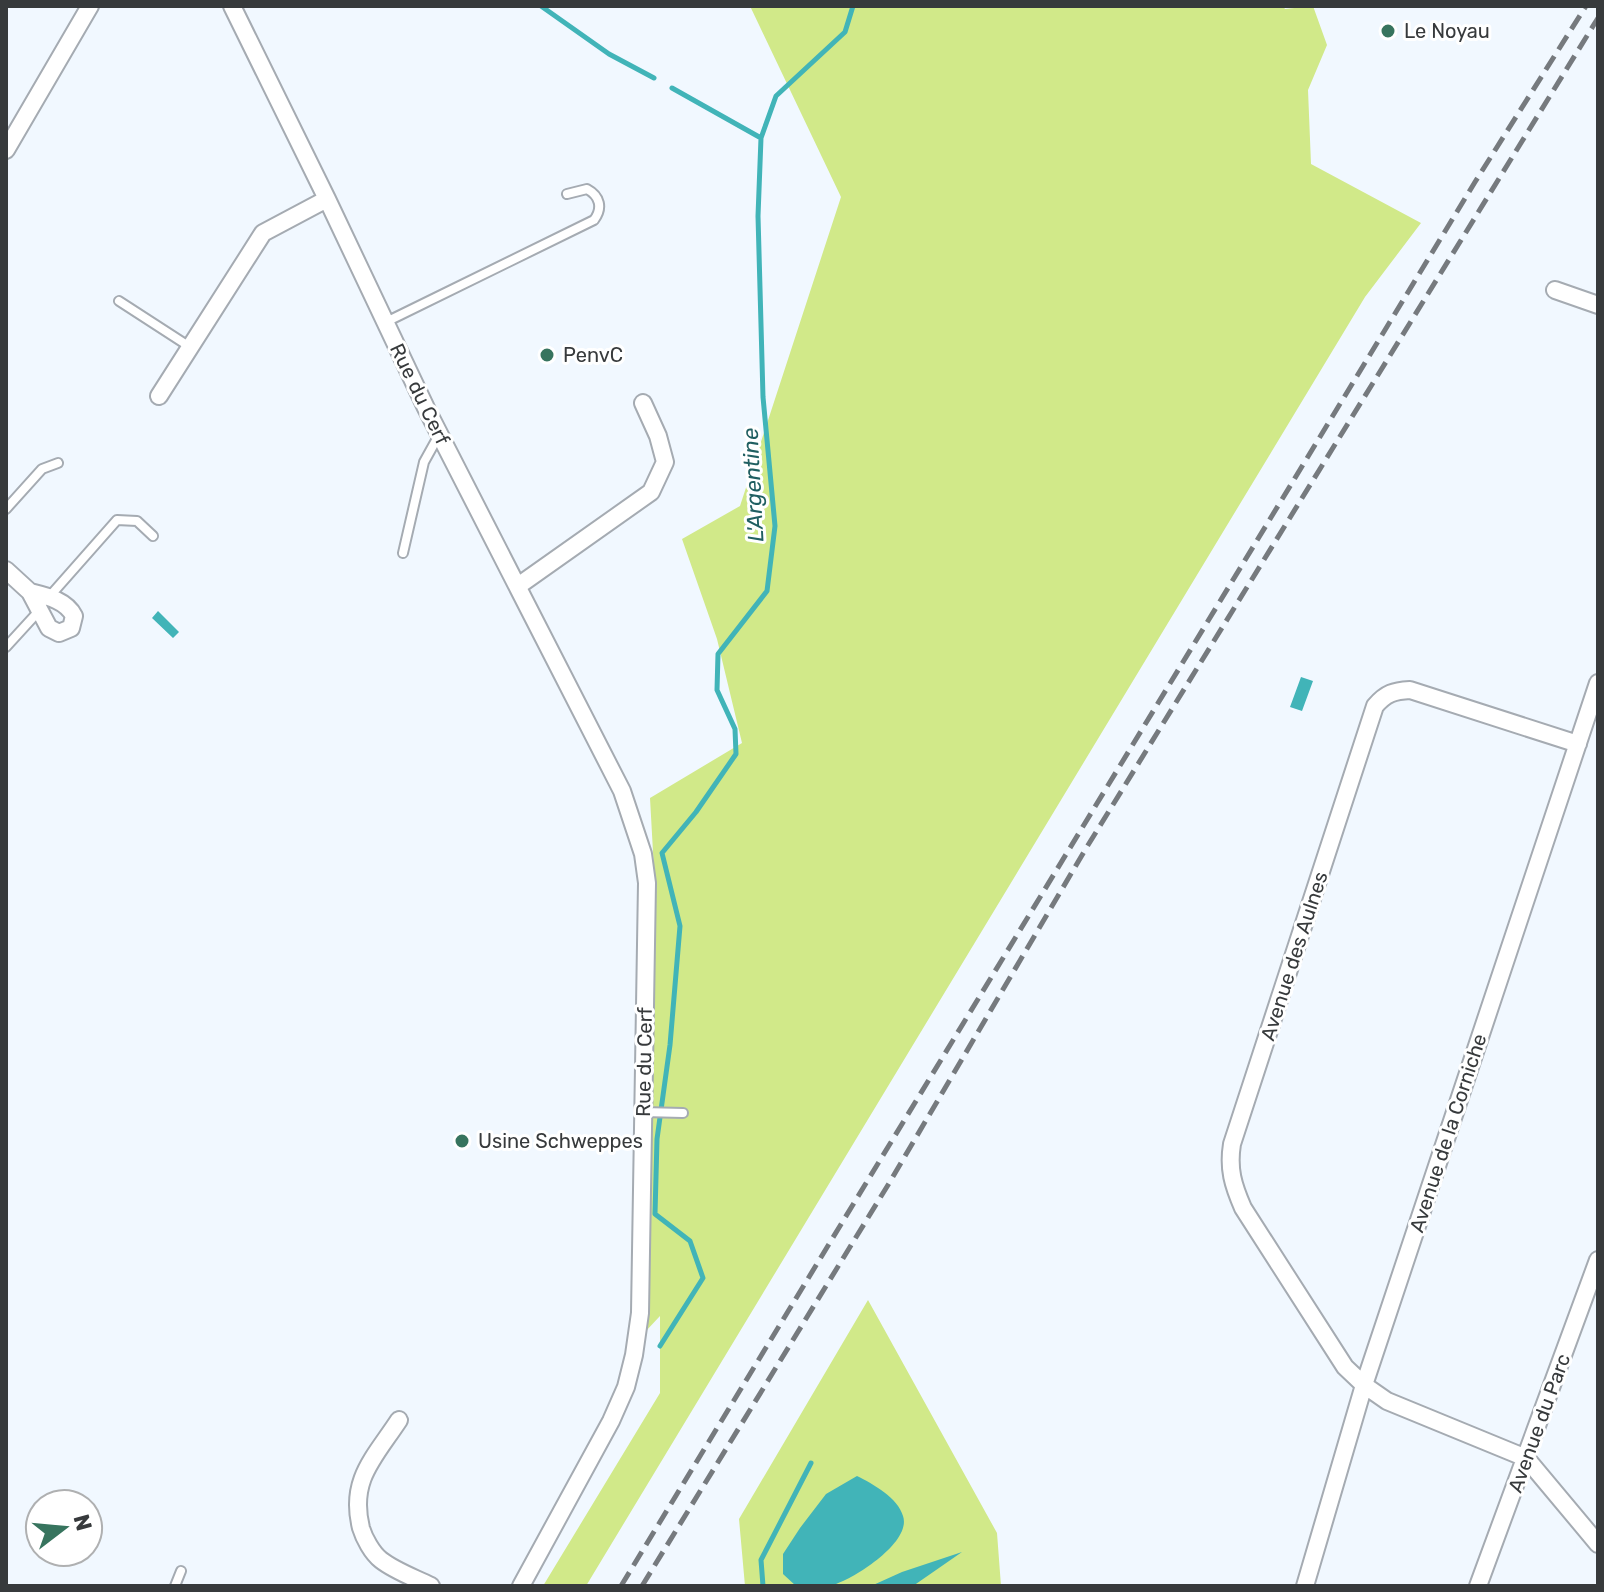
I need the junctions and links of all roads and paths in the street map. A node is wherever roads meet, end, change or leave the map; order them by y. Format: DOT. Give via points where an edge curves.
graph roads {
  1 [pos="90,6"];
  2 [pos="232,6"];
  3 [pos="6,150"];
  4 [pos="567,194"];
  5 [pos="327,199"];
  6 [pos="1555,290"];
  7 [pos="119,301"];
  8 [pos="1598,305"];
  9 [pos="386,322"];
  10 [pos="190,347"];
  11 [pos="159,396"];
  12 [pos="643,403"];
  13 [pos="439,434"];
  14 [pos="58,463"];
  15 [pos="6,509"];
  16 [pos="153,536"];
  17 [pos="403,553"];
  18 [pos="6,570"];
  19 [pos="518,586"];
  20 [pos="30,592"];
  21 [pos="49,598"];
  22 [pos="38,612"];
  23 [pos="6,647"];
  24 [pos="1598,683"];
  25 [pos="1578,744"];
  26 [pos="647,1112"];
  27 [pos="683,1113"];
  28 [pos="1598,1260"];
  29 [pos="1364,1385"];
  30 [pos="399,1420"];
  31 [pos="1526,1458"];
  32 [pos="1598,1544"];
  33 [pos="181,1571"];
  34 [pos="175,1586"];
  35 [pos="431,1586"];
  36 [pos="521,1586"];
  37 [pos="1305,1586"];
  38 [pos="1478,1586"];
  1 -- 3 [label="street"];
  2 -- 5 [label="street, Rue du Cerf"];
  4 -- 9 [label="lane" via="587,189 595,193 599,214"];
  5 -- 9 [label="street, Rue du Cerf"];
  5 -- 10 [label="street" via="263,233"];
  6 -- 8 [label="street"];
  7 -- 10 [label="lane"];
  9 -- 13 [label="street, Rue du Cerf"];
  10 -- 11 [label="street"];
  12 -- 19 [label="street" via="665,462 651,492"];
  13 -- 17 [label="lane" via="424,462"];
  13 -- 19 [label="street, Rue du Cerf"];
  14 -- 15 [label="lane" via="42,469"];
  16 -- 21 [label="lane" via="137,521 117,520"];
  18 -- 20 [label="street"];
  19 -- 26 [label="street, Rue du Cerf" via="622,791 643,854"];
  20 -- 21 [label="street"];
  20 -- 22 [label="street"];
  21 -- 22 [label="street" via="70,609 71,628 53,631"];
  22 -- 23 [label="lane"];
  24 -- 25 [label="street, Avenue de la Corniche"];
  25 -- 29 [label="street, Avenue de la Corniche"];
  25 -- 29 [label="street, Avenue des Aulnes" via="1410,690 1384,695 1375,706 1229,1167 1243,1208 1345,1367"];
  26 -- 27 [label="lane"];
  26 -- 36 [label="street, Rue du Cerf" via="640,1313 626,1387"];
  28 -- 31 [label="street, Avenue du Parc"];
  29 -- 31 [label="street, Avenue des Aulnes" via="1387,1401"];
  29 -- 37 [label="street, Avenue de la Corniche"];
  30 -- 35 [label="street" via="368,1467 356,1507 363,1536 380,1559"];
  31 -- 32 [label="street"];
  31 -- 38 [label="street, Avenue du Parc"];
  33 -- 34 [label="lane"];
}
